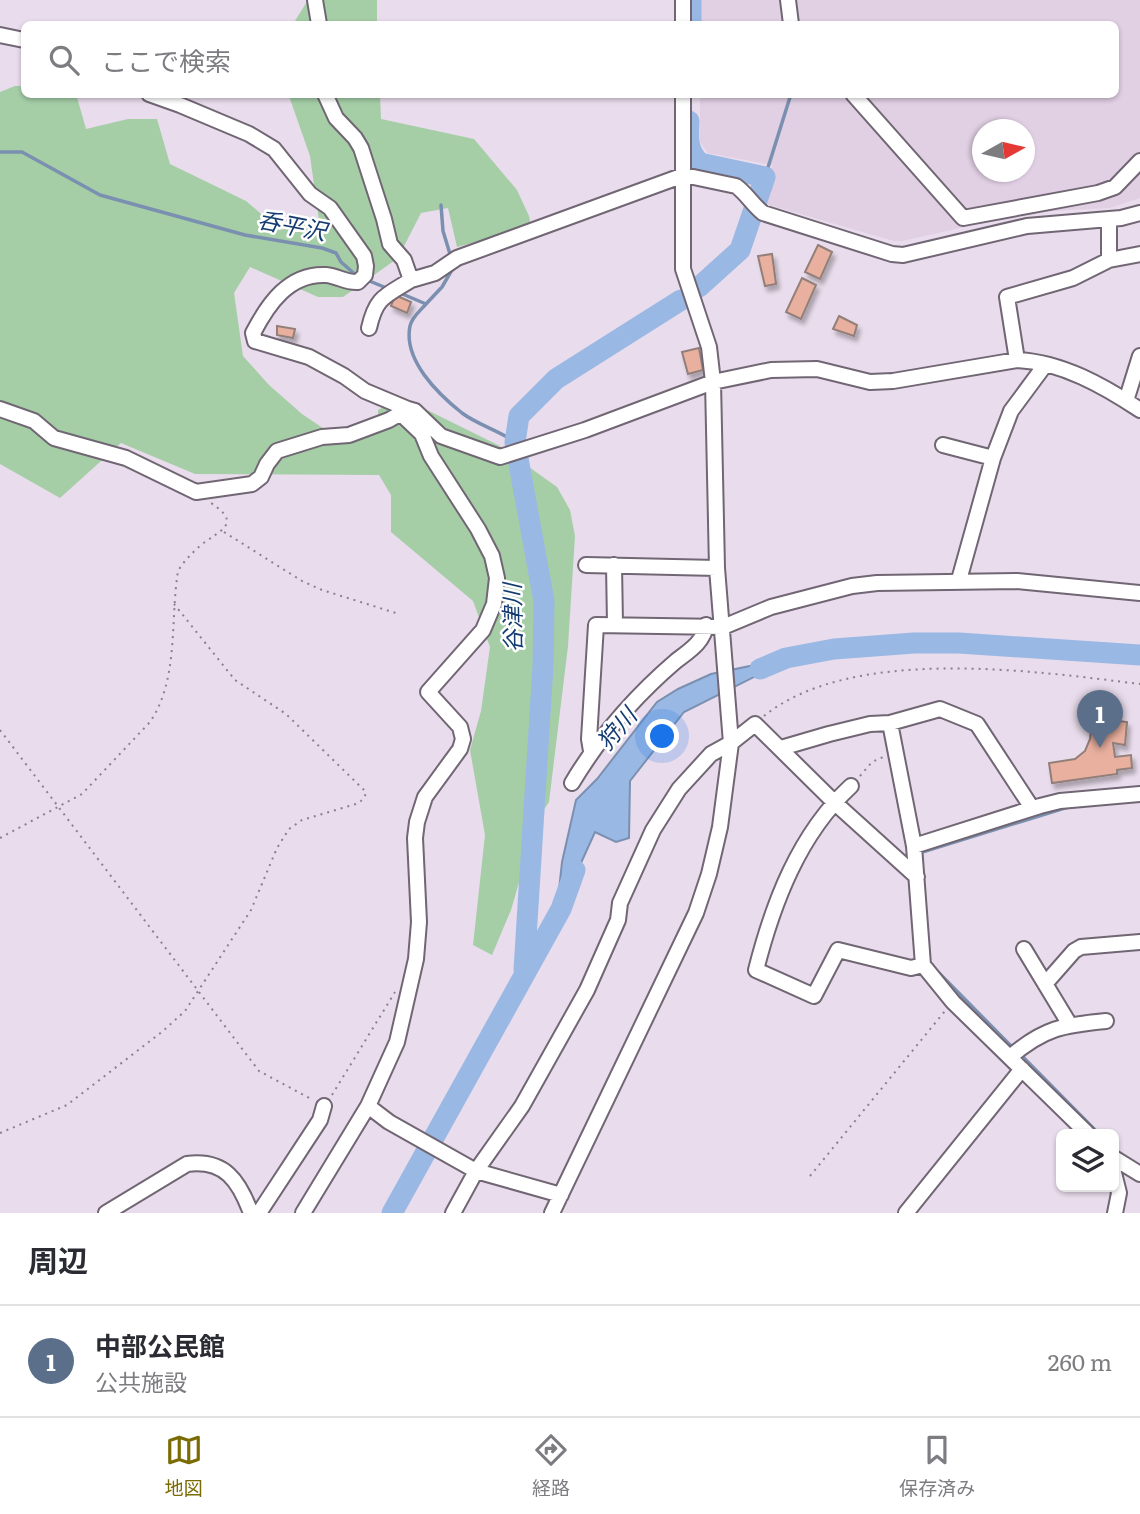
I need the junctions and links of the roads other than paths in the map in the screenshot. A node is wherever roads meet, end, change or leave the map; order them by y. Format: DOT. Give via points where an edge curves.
graph roads {
  1 [pos="315,0"];
  2 [pos="683,0"];
  3 [pos="788,0"];
  4 [pos="318,21"];
  5 [pos="683,21"];
  6 [pos="791,21"];
  7 [pos="0,35"];
  8 [pos="21,39"];
  9 [pos="160,98"];
  10 [pos="327,98"];
  11 [pos="683,98"];
  12 [pos="857,98"];
  13 [pos="1140,161"];
  14 [pos="684,175"];
  15 [pos="1140,213"];
  16 [pos="1109,219"];
  17 [pos="1140,254"];
  18 [pos="1109,260"];
  19 [pos="411,280"];
  20 [pos="369,328"];
  21 [pos="1140,356"];
  22 [pos="1017,360"];
  23 [pos="1045,365"];
  24 [pos="713,382"];
  25 [pos="1126,401"];
  26 [pos="0,409"];
  27 [pos="1140,410"];
  28 [pos="404,411"];
  29 [pos="943,445"];
  30 [pos="993,458"];
  31 [pos="586,565"];
  32 [pos="614,565"];
  33 [pos="717,568"];
  34 [pos="959,580"];
  35 [pos="1140,593"];
  36 [pos="615,624"];
  37 [pos="706,625"];
  38 [pos="723,626"];
  39 [pos="890,723"];
  40 [pos="731,736"];
  41 [pos="781,748"];
  42 [pos="591,751"];
  43 [pos="572,783"];
  44 [pos="851,786"];
  45 [pos="1140,794"];
  46 [pos="834,802"];
  47 [pos="1032,808"];
  48 [pos="914,846"];
  49 [pos="917,877"];
  50 [pos="1140,942"];
  51 [pos="1024,949"];
  52 [pos="923,965"];
  53 [pos="1045,984"];
  54 [pos="1106,1021"];
  55 [pos="1070,1025"];
  56 [pos="1010,1057"];
  57 [pos="1022,1069"];
  58 [pos="324,1106"];
  59 [pos="368,1106"];
  60 [pos="1083,1129"];
  61 [pos="1119,1161"];
  62 [pos="471,1169"];
  63 [pos="1140,1174"];
  64 [pos="1119,1192"];
  65 [pos="561,1195"];
  66 [pos="107,1213"];
  67 [pos="251,1213"];
  68 [pos="259,1213"];
  69 [pos="303,1213"];
  70 [pos="453,1213"];
  71 [pos="552,1213"];
  72 [pos="906,1213"];
  73 [pos="1115,1213"];
  1 -- 4 [label="street"];
  2 -- 5 [label="street"];
  3 -- 6 [label="street"];
  7 -- 8 [label="street"];
  9 -- 28 [label="street" via="274,149 310,194 330,208 364,256 365,275 358,282 311,275 286,287 262,315 253,333 255,341 309,357"];
  10 -- 19 [label="street" via="336,118 361,148 390,244 404,260"];
  11 -- 14 [label="street"];
  12 -- 13 [label="street" via="963,218 1098,193 1115,187"];
  14 -- 16 [label="street" via="736,186 763,213 892,254 1042,223"];
  14 -- 19 [label="street" via="457,258 435,273"];
  14 -- 24 [label="street" via="683,269 709,347"];
  15 -- 16 [label="street"];
  16 -- 18 [label="street"];
  17 -- 18 [label="street"];
  18 -- 22 [label="street" via="1073,278 1007,297"];
  19 -- 20 [label="street" via="374,306"];
  21 -- 25 [label="street"];
  22 -- 23 [label="street"];
  22 -- 24 [label="street" via="893,381 870,382 796,368"];
  23 -- 25 [label="street" via="1090,380"];
  23 -- 30 [label="street" via="1011,411"];
  24 -- 28 [label="street" via="500,457 441,436 415,411"];
  24 -- 33 [label="street"];
  25 -- 27 [label="street"];
  26 -- 28 [label="street" via="34,421 54,438 125,458 196,492 252,484 277,452 321,438 349,435"];
  28 -- 59 [label="street" via="482,538 497,578 494,604 483,630 428,692 460,727 463,739 420,808 415,838 416,959 397,1042"];
  29 -- 30 [label="street"];
  30 -- 34 [label="street"];
  31 -- 32 [label="street"];
  32 -- 33 [label="street"];
  32 -- 36 [label="street"];
  33 -- 38 [label="street"];
  34 -- 35 [label="street"];
  34 -- 38 [label="street" via="852,586 771,607"];
  36 -- 37 [label="street"];
  36 -- 42 [label="street" via="596,625"];
  37 -- 38 [label="street"];
  37 -- 42 [label="street" via="701,640 632,701"];
  38 -- 40 [label="street"];
  39 -- 41 [label="street"];
  39 -- 47 [label="street" via="940,709 977,724"];
  39 -- 48 [label="street"];
  40 -- 41 [label="street" via="755,724"];
  40 -- 62 [label="street" via="678,789 653,830 587,990 522,1106"];
  40 -- 65 [label="street" via="720,827 696,913"];
  41 -- 46 [label="street"];
  42 -- 43 [label="street"];
  44 -- 46 [label="street"];
  45 -- 47 [label="street"];
  46 -- 49 [label="street"];
  46 -- 52 [label="street" via="789,875 756,970 814,996 838,950 911,968"];
  47 -- 48 [label="street"];
  48 -- 49 [label="street"];
  49 -- 52 [label="street"];
  50 -- 53 [label="street" via="1081,947"];
  51 -- 53 [label="street"];
  52 -- 56 [label="street" via="953,1002"];
  53 -- 55 [label="street"];
  54 -- 55 [label="street"];
  55 -- 56 [label="street" via="1028,1041"];
  56 -- 57 [label="street"];
  57 -- 60 [label="street"];
  57 -- 72 [label="street"];
  58 -- 68 [label="street" via="320,1120"];
  59 -- 62 [label="street"];
  59 -- 69 [label="street"];
  61 -- 63 [label="street"];
  62 -- 65 [label="street"];
  62 -- 70 [label="street"];
  64 -- 73 [label="street"];
  65 -- 71 [label="street"];
  66 -- 67 [label="street" via="187,1164 197,1163 223,1168"];
}
